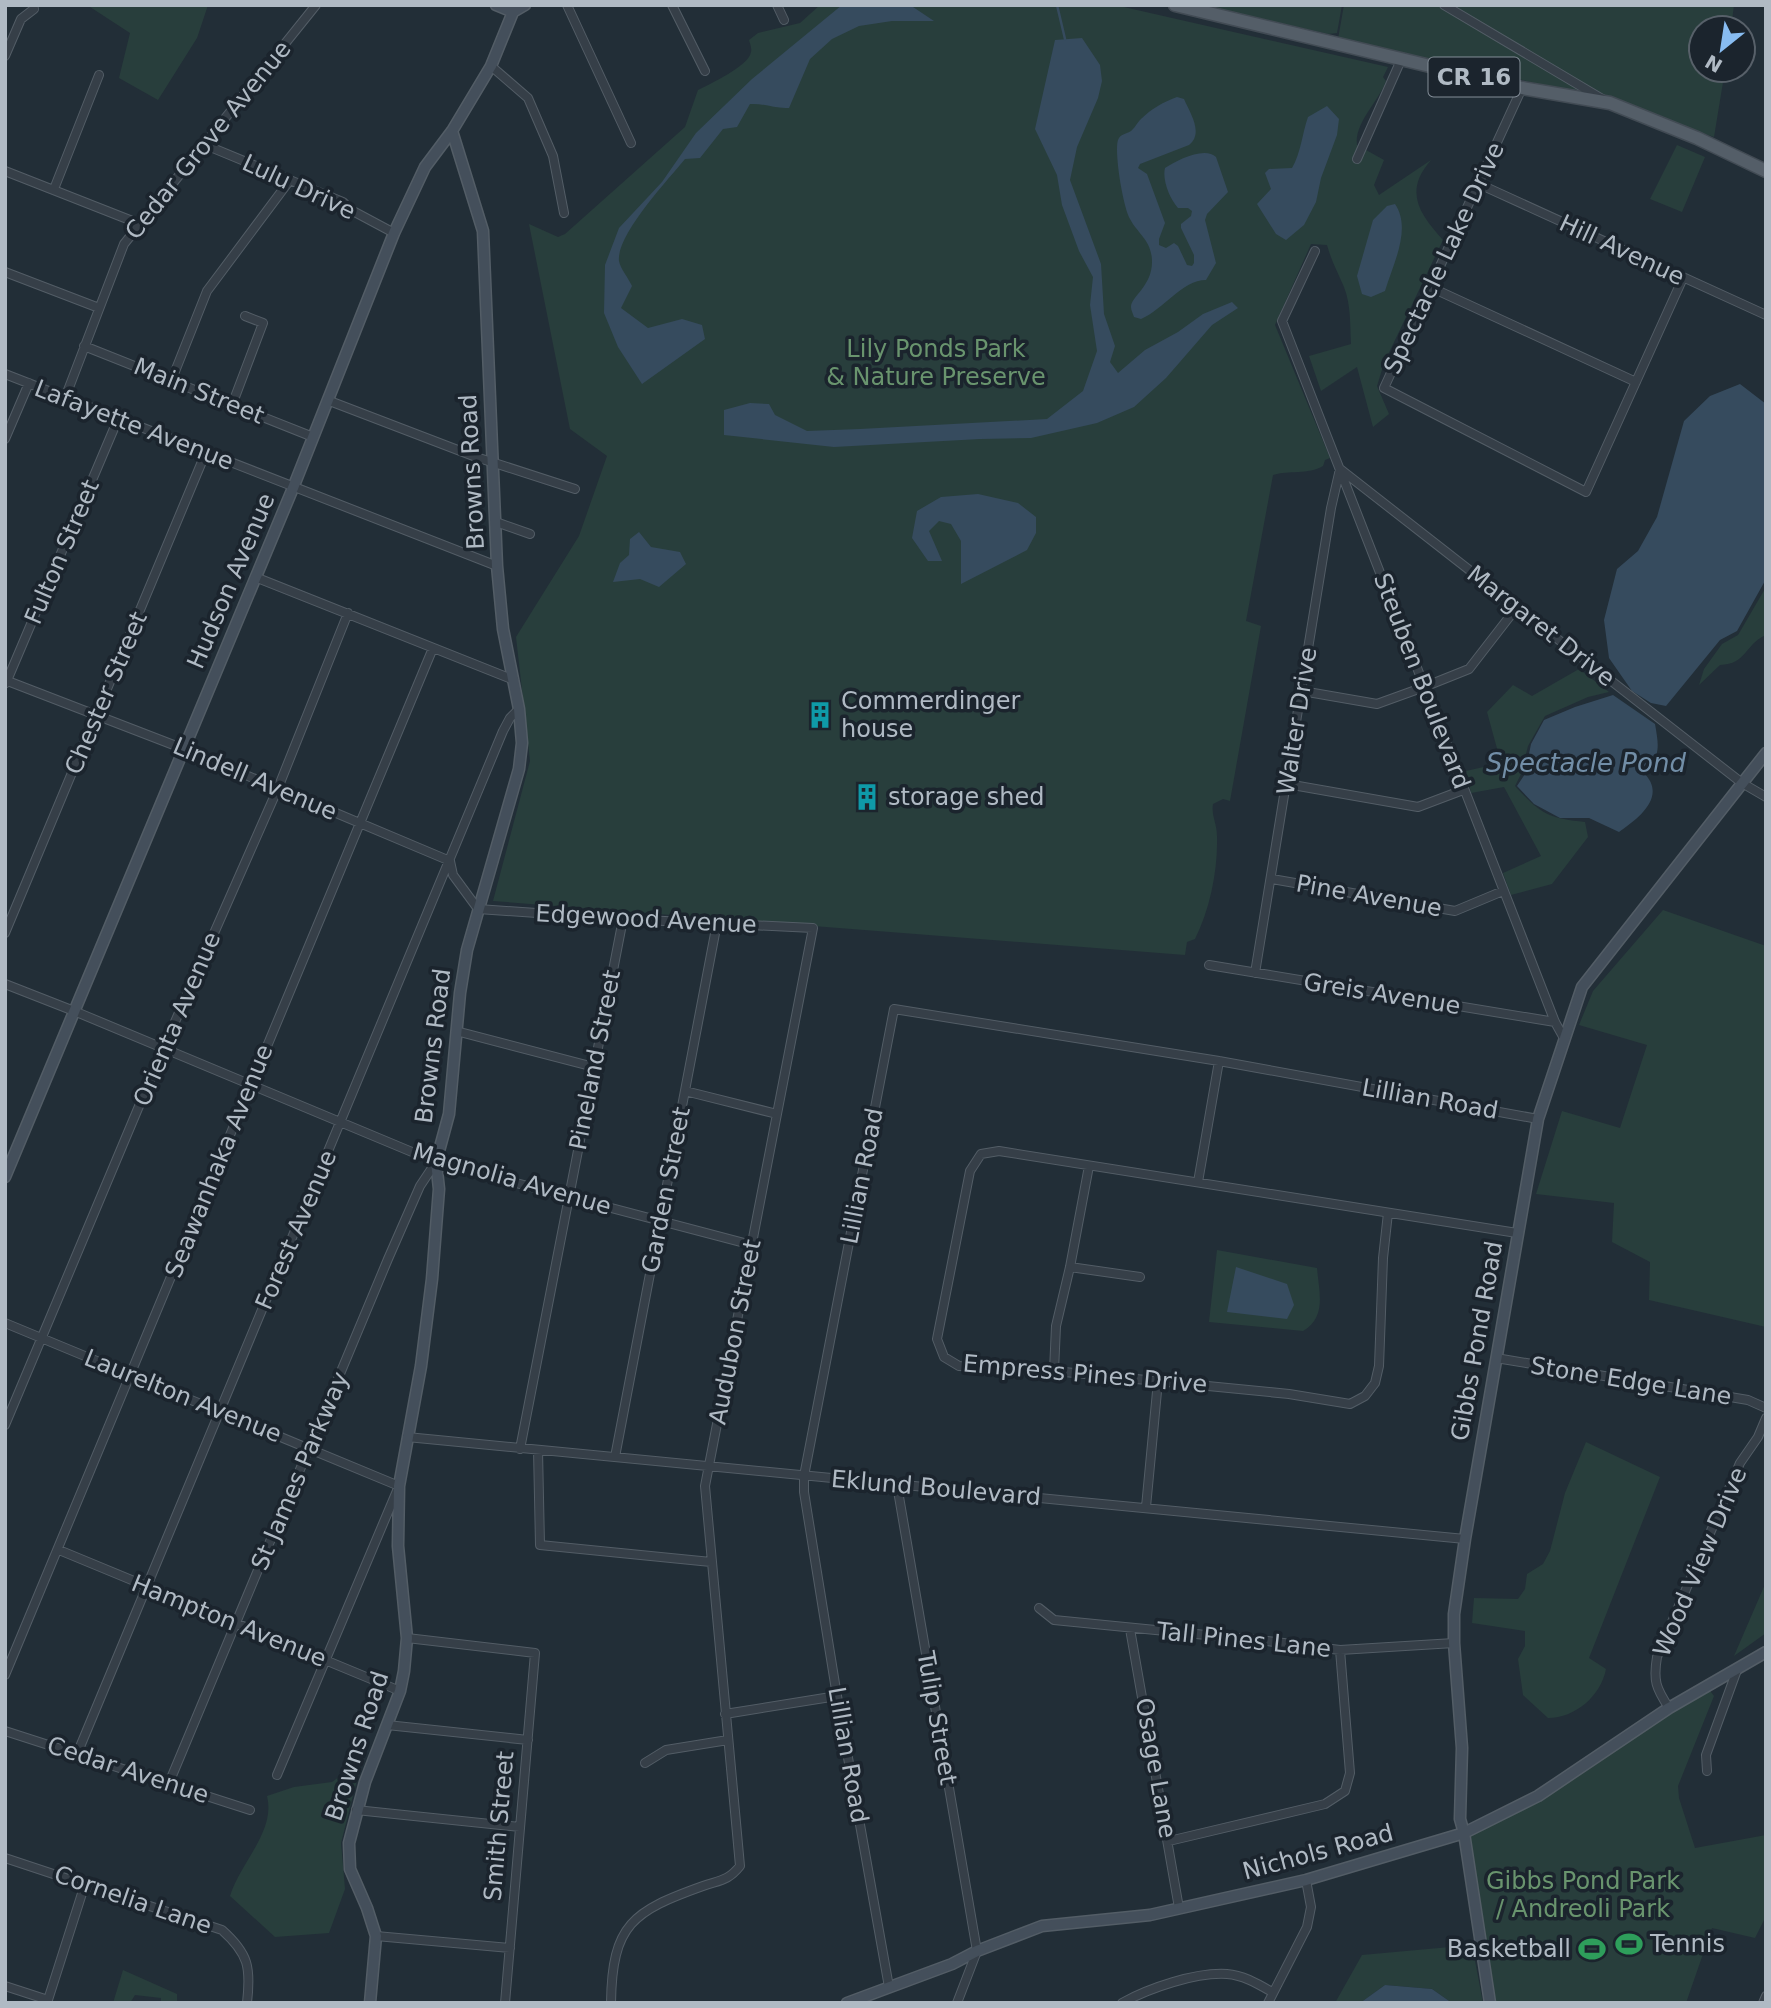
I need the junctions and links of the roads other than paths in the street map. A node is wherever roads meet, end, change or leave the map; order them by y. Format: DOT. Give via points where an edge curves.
graph roads {
  1 [pos="316,5"];
  2 [pos="496,5"];
  3 [pos="525,5"];
  4 [pos="568,5"];
  5 [pos="673,5"];
  6 [pos="777,5"];
  7 [pos="1175,5"];
  8 [pos="1444,5"];
  9 [pos="34,9"];
  10 [pos="513,12"];
  11 [pos="784,20"];
  12 [pos="5,56"];
  13 [pos="1401,60"];
  14 [pos="491,66"];
  15 [pos="705,71"];
  16 [pos="99,75"];
  17 [pos="1522,89"];
  18 [pos="1610,103"];
  19 [pos="452,131"];
  20 [pos="631,143"];
  21 [pos="203,144"];
  22 [pos="1357,159"];
  23 [pos="5,170"];
  24 [pos="1766,170"];
  25 [pos="290,180"];
  26 [pos="1479,184"];
  27 [pos="54,189"];
  28 [pos="564,213"];
  29 [pos="140,224"];
  30 [pos="394,233"];
  31 [pos="1315,251"];
  32 [pos="5,272"];
  33 [pos="1683,278"];
  34 [pos="1430,287"];
  35 [pos="99,308"];
  36 [pos="1766,315"];
  37 [pos="245,316"];
  38 [pos="84,346"];
  39 [pos="5,374"];
  40 [pos="172,380"];
  41 [pos="1636,382"];
  42 [pos="29,383"];
  43 [pos="65,398"];
  44 [pos="327,400"];
  45 [pos="232,405"];
  46 [pos="118,419"];
  47 [pos="313,436"];
  48 [pos="5,439"];
  49 [pos="205,452"];
  50 [pos="491,461"];
  51 [pos="1340,469"];
  52 [pos="293,488"];
  53 [pos="575,489"];
  54 [pos="496,522"];
  55 [pos="530,534"];
  56 [pos="497,566"];
  57 [pos="255,577"];
  58 [pos="1517,607"];
  59 [pos="348,613"];
  60 [pos="433,648"];
  61 [pos="514,680"];
  62 [pos="6,682"];
  63 [pos="1424,687"];
  64 [pos="1302,691"];
  65 [pos="519,709"];
  66 [pos="97,716"];
  67 [pos="184,749"];
  68 [pos="1766,753"];
  69 [pos="1742,783"];
  70 [pos="1287,784"];
  71 [pos="278,788"];
  72 [pos="1463,790"];
  73 [pos="1766,797"];
  74 [pos="360,823"];
  75 [pos="450,861"];
  76 [pos="1272,879"];
  77 [pos="1503,891"];
  78 [pos="478,909"];
  79 [pos="622,919"];
  80 [pos="717,923"];
  81 [pos="813,928"];
  82 [pos="5,933"];
  83 [pos="1209,965"];
  84 [pos="1255,973"];
  85 [pos="5,984"];
  86 [pos="74,1011"];
  87 [pos="1555,1022"];
  88 [pos="456,1031"];
  89 [pos="1565,1040"];
  90 [pos="163,1049"];
  91 [pos="1219,1061"];
  92 [pos="594,1067"];
  93 [pos="251,1084"];
  94 [pos="685,1091"];
  95 [pos="777,1114"];
  96 [pos="1538,1119"];
  97 [pos="341,1122"];
  98 [pos="436,1161"];
  99 [pos="1089,1166"];
  100 [pos="5,1177"];
  101 [pos="1199,1182"];
  102 [pos="569,1196"];
  103 [pos="1388,1213"];
  104 [pos="660,1220"];
  105 [pos="1517,1233"];
  106 [pos="752,1245"];
  107 [pos="1070,1267"];
  108 [pos="1140,1277"];
  109 [pos="5,1323"];
  110 [pos="42,1339"];
  111 [pos="1496,1358"];
  112 [pos="1054,1371"];
  113 [pos="132,1374"];
  114 [pos="1158,1381"];
  115 [pos="1766,1408"];
  116 [pos="220,1410"];
  117 [pos="1766,1418"];
  118 [pos="5,1425"];
  119 [pos="407,1437"];
  120 [pos="309,1448"];
  121 [pos="520,1449"];
  122 [pos="538,1450"];
  123 [pos="615,1457"];
  124 [pos="708,1466"];
  125 [pos="804,1476"];
  126 [pos="897,1485"];
  127 [pos="399,1486"];
  128 [pos="1146,1507"];
  129 [pos="1465,1539"];
  130 [pos="58,1550"];
  131 [pos="711,1562"];
  132 [pos="147,1588"];
  133 [pos="1039,1608"];
  134 [pos="236,1624"];
  135 [pos="1130,1629"];
  136 [pos="407,1638"];
  137 [pos="1454,1643"];
  138 [pos="1340,1650"];
  139 [pos="1766,1652"];
  140 [pos="325,1660"];
  141 [pos="1737,1670"];
  142 [pos="5,1675"];
  143 [pos="400,1692"];
  144 [pos="837,1696"];
  145 [pos="1669,1708"];
  146 [pos="725,1714"];
  147 [pos="387,1725"];
  148 [pos="5,1731"];
  149 [pos="528,1740"];
  150 [pos="728,1740"];
  151 [pos="77,1754"];
  152 [pos="645,1763"];
  153 [pos="1707,1772"];
  154 [pos="277,1775"];
  155 [pos="169,1783"];
  156 [pos="250,1810"];
  157 [pos="356,1810"];
  158 [pos="520,1827"];
  159 [pos="1464,1833"];
  160 [pos="1169,1841"];
  161 [pos="5,1858"];
  162 [pos="1306,1880"];
  163 [pos="85,1884"];
  164 [pos="1179,1908"];
  165 [pos="376,1936"];
  166 [pos="510,1948"];
  167 [pos="977,1951"];
  168 [pos="5,1986"];
  169 [pos="890,1987"];
  170 [pos="1272,1992"];
  171 [pos="1766,1996"];
  172 [pos="47,2001"];
  173 [pos="247,2003"];
  174 [pos="370,2003"];
  175 [pos="505,2003"];
  176 [pos="611,2003"];
  177 [pos="847,2003"];
  178 [pos="957,2003"];
  179 [pos="1122,2003"];
  180 [pos="1268,2003"];
  181 [pos="1490,2003"];
  182 [pos="1763,2003"];
  1 -- 21 [label="street, Cedar Grove Avenue"];
  2 -- 10 [label="street"];
  3 -- 10 [label="street"];
  4 -- 20 [label="street"];
  5 -- 15 [label="street"];
  6 -- 11 [label="street"];
  7 -- 13 [label="main road, CR 16"];
  8 -- 18 [label="street"];
  9 -- 12 [label="street" via="21,19"];
  10 -- 14 [label="street, Hudson Avenue"];
  13 -- 17 [label="main road, CR 16"];
  13 -- 22 [label="street"];
  14 -- 19 [label="street, Hudson Avenue"];
  14 -- 28 [label="street" via="528,98 553,156"];
  16 -- 27 [label="street"];
  17 -- 18 [label="main road, CR 16"];
  17 -- 26 [label="street, Spectacle Lake Drive"];
  18 -- 24 [label="main road, CR 16"];
  19 -- 30 [label="street, Hudson Avenue" via="425,167"];
  19 -- 50 [label="street, Browns Road" via="483,231"];
  21 -- 25 [label="street, Lulu Drive"];
  21 -- 29 [label="street, Cedar Grove Avenue"];
  23 -- 27 [label="street"];
  25 -- 30 [label="street, Lulu Drive" via="343,202"];
  25 -- 40 [label="street" via="207,291"];
  26 -- 33 [label="street, Hill Avenue"];
  26 -- 34 [label="street, Spectacle Lake Drive"];
  27 -- 29 [label="street"];
  29 -- 35 [label="street, Cedar Grove Avenue" via="124,244"];
  30 -- 44 [label="street, Hudson Avenue"];
  31 -- 51 [label="street, Steuben Boulevard" via="1282,321"];
  32 -- 35 [label="street"];
  33 -- 36 [label="street, Hill Avenue"];
  33 -- 41 [label="street, Spectacle Lake Drive"];
  34 -- 41 [label="street"];
  34 -- 41 [label="street, Spectacle Lake Drive" via="1384,388 1586,492"];
  35 -- 38 [label="street, Cedar Grove Avenue"];
  37 -- 45 [label="street" via="263,323"];
  38 -- 40 [label="street, Main Street"];
  38 -- 43 [label="street, Cedar Grove Avenue"];
  39 -- 42 [label="street, Lafayette Avenue"];
  40 -- 45 [label="street, Main Street"];
  42 -- 43 [label="street, Lafayette Avenue"];
  42 -- 48 [label="street"];
  43 -- 46 [label="street, Lafayette Avenue"];
  44 -- 47 [label="street, Hudson Avenue"];
  44 -- 50 [label="street"];
  45 -- 47 [label="street, Main Street"];
  46 -- 49 [label="street, Lafayette Avenue"];
  46 -- 62 [label="street, Fulton Street"];
  47 -- 52 [label="street, Hudson Avenue"];
  49 -- 52 [label="street, Lafayette Avenue"];
  49 -- 66 [label="street, Chester Street"];
  50 -- 53 [label="street"];
  50 -- 54 [label="street, Browns Road"];
  51 -- 58 [label="street, Margaret Drive"];
  51 -- 63 [label="street, Steuben Boulevard"];
  51 -- 64 [label="street, Walter Drive"];
  52 -- 56 [label="street, Lafayette Avenue"];
  52 -- 57 [label="street, Hudson Avenue"];
  54 -- 55 [label="street"];
  54 -- 56 [label="street, Browns Road"];
  56 -- 61 [label="street, Browns Road"];
  57 -- 59 [label="street"];
  57 -- 67 [label="street, Hudson Avenue"];
  58 -- 63 [label="street" via="1469,668"];
  58 -- 69 [label="street, Margaret Drive"];
  59 -- 60 [label="street"];
  59 -- 71 [label="street, Orienta Avenue"];
  60 -- 61 [label="street"];
  60 -- 74 [label="street, Seawanhaka Avenue"];
  61 -- 65 [label="street, Browns Road"];
  62 -- 66 [label="street, Lindell Avenue"];
  63 -- 64 [label="street" via="1377,704"];
  63 -- 72 [label="street, Steuben Boulevard"];
  64 -- 70 [label="street, Walter Drive"];
  65 -- 75 [label="street, Forest Avenue" via="503,731"];
  65 -- 78 [label="street, Browns Road" via="519,769"];
  66 -- 67 [label="street, Lindell Avenue"];
  66 -- 82 [label="street, Chester Street"];
  67 -- 71 [label="street, Lindell Avenue"];
  67 -- 86 [label="street, Hudson Avenue"];
  68 -- 69 [label="street, Gibbs Pond Road"];
  69 -- 73 [label="street, Margaret Drive"];
  69 -- 89 [label="street, Gibbs Pond Road" via="1583,987"];
  70 -- 72 [label="street" via="1418,807"];
  70 -- 76 [label="street, Walter Drive"];
  71 -- 74 [label="street, Lindell Avenue"];
  71 -- 90 [label="street, Orienta Avenue"];
  72 -- 77 [label="street, Steuben Boulevard"];
  74 -- 75 [label="street, Lindell Avenue"];
  74 -- 93 [label="street, Seawanhaka Avenue"];
  75 -- 78 [label="street" via="453,875"];
  75 -- 97 [label="street, Forest Avenue"];
  76 -- 77 [label="street, Pine Avenue" via="1455,911"];
  76 -- 84 [label="street, Walter Drive"];
  77 -- 87 [label="street, Steuben Boulevard"];
  78 -- 79 [label="street, Edgewood Avenue"];
  78 -- 88 [label="street, Browns Road" via="467,950"];
  79 -- 80 [label="street, Edgewood Avenue"];
  79 -- 92 [label="street, Pineland Street"];
  80 -- 81 [label="street, Edgewood Avenue"];
  80 -- 94 [label="street, Garden Street"];
  81 -- 95 [label="street, Audubon Street"];
  83 -- 84 [label="street, Greis Avenue"];
  84 -- 87 [label="street, Greis Avenue"];
  85 -- 86 [label="street, Magnolia Avenue"];
  86 -- 90 [label="street, Magnolia Avenue"];
  86 -- 100 [label="street, Hudson Avenue"];
  87 -- 89 [label="street, Steuben Boulevard"];
  88 -- 92 [label="street"];
  88 -- 98 [label="street, Browns Road" via="449,1114"];
  89 -- 96 [label="street, Gibbs Pond Road"];
  90 -- 93 [label="street, Magnolia Avenue"];
  90 -- 110 [label="street, Orienta Avenue"];
  91 -- 96 [label="street, Lillian Road"];
  91 -- 101 [label="street"];
  91 -- 125 [label="street, Lillian Road" via="894,1009"];
  92 -- 102 [label="street, Pineland Street"];
  93 -- 97 [label="street, Magnolia Avenue"];
  93 -- 113 [label="street, Seawanhaka Avenue"];
  94 -- 95 [label="street"];
  94 -- 104 [label="street, Garden Street"];
  95 -- 106 [label="street, Audubon Street"];
  96 -- 105 [label="street, Gibbs Pond Road"];
  97 -- 98 [label="street, Magnolia Avenue"];
  97 -- 116 [label="street, Forest Avenue"];
  98 -- 102 [label="street, Magnolia Avenue"];
  98 -- 119 [label="street, Browns Road" via="439,1189 432,1279"];
  98 -- 120 [label="street, St James Parkway" via="420,1186"];
  99 -- 101 [label="street, Empress Pines Drive"];
  99 -- 107 [label="street"];
  99 -- 112 [label="street, Empress Pines Drive" via="999,1151 981,1154 970,1171 937,1339 944,1357 959,1366"];
  101 -- 103 [label="street, Empress Pines Drive"];
  102 -- 104 [label="street, Magnolia Avenue"];
  102 -- 121 [label="street, Pineland Street"];
  103 -- 105 [label="street, Empress Pines Drive"];
  103 -- 114 [label="street, Empress Pines Drive" via="1379,1366 1375,1383 1365,1396 1350,1404"];
  104 -- 106 [label="street, Magnolia Avenue"];
  104 -- 123 [label="street, Garden Street"];
  105 -- 111 [label="street, Gibbs Pond Road"];
  106 -- 124 [label="street, Audubon Street"];
  107 -- 108 [label="street"];
  107 -- 112 [label="street" via="1056,1326"];
  109 -- 110 [label="street, Laurelton Avenue"];
  110 -- 113 [label="street, Laurelton Avenue"];
  110 -- 118 [label="street, Orienta Avenue"];
  111 -- 115 [label="street, Stone Edge Lane" via="1748,1400"];
  111 -- 129 [label="street, Gibbs Pond Road"];
  112 -- 114 [label="street, Empress Pines Drive"];
  113 -- 116 [label="street, Laurelton Avenue"];
  113 -- 130 [label="street, Seawanhaka Avenue"];
  114 -- 128 [label="street"];
  116 -- 120 [label="street, Laurelton Avenue"];
  116 -- 132 [label="street, Forest Avenue"];
  117 -- 145 [label="street, Wood View Drive" via="1740,1463 1657,1657 1654,1678"];
  119 -- 121 [label="street, Eklund Boulevard"];
  119 -- 127 [label="street, Browns Road"];
  120 -- 127 [label="street, Laurelton Avenue"];
  120 -- 134 [label="street, St James Parkway"];
  121 -- 122 [label="street, Eklund Boulevard"];
  122 -- 123 [label="street, Eklund Boulevard"];
  122 -- 131 [label="street" via="540,1545"];
  123 -- 124 [label="street, Eklund Boulevard"];
  124 -- 125 [label="street, Eklund Boulevard"];
  124 -- 131 [label="street, Audubon Street" via="705,1486"];
  125 -- 126 [label="street, Eklund Boulevard"];
  125 -- 144 [label="street, Lillian Road"];
  126 -- 128 [label="street, Eklund Boulevard"];
  126 -- 167 [label="street, Tulip Street"];
  127 -- 136 [label="street, Browns Road" via="398,1546"];
  127 -- 140 [label="street"];
  128 -- 129 [label="street, Eklund Boulevard"];
  129 -- 137 [label="street, Gibbs Pond Road"];
  130 -- 132 [label="street, Hampton Avenue"];
  130 -- 142 [label="street, Seawanhaka Avenue"];
  131 -- 146 [label="street, Audubon Street"];
  132 -- 134 [label="street, Hampton Avenue"];
  132 -- 151 [label="street, Forest Avenue"];
  133 -- 135 [label="street, Tall Pines Lane" via="1055,1620"];
  134 -- 140 [label="street, Hampton Avenue"];
  134 -- 155 [label="street, St James Parkway"];
  135 -- 138 [label="street, Tall Pines Lane"];
  135 -- 160 [label="street, Osage Lane"];
  136 -- 143 [label="street, Browns Road"];
  136 -- 149 [label="street, Smith Street" via="535,1653"];
  137 -- 138 [label="street, Tall Pines Lane"];
  137 -- 159 [label="street, Gibbs Pond Road"];
  138 -- 160 [label="street" via="1350,1773 1345,1791 1325,1804"];
  139 -- 141 [label="street, Nichols Road"];
  140 -- 143 [label="street, Hampton Avenue"];
  140 -- 154 [label="street"];
  141 -- 145 [label="street, Nichols Road"];
  141 -- 153 [label="street" via="1706,1755"];
  143 -- 147 [label="street, Browns Road"];
  144 -- 146 [label="street"];
  144 -- 169 [label="street, Lillian Road"];
  145 -- 159 [label="street, Nichols Road" via="1538,1796"];
  146 -- 150 [label="street, Audubon Street"];
  147 -- 149 [label="street"];
  147 -- 157 [label="street, Browns Road"];
  148 -- 151 [label="street, Cedar Avenue"];
  149 -- 158 [label="street, Smith Street"];
  150 -- 152 [label="street" via="666,1751"];
  150 -- 176 [label="street, Audubon Street" via="740,1866 730,1878 648,1908 633,1920 620,1943"];
  151 -- 155 [label="street, Cedar Avenue"];
  155 -- 156 [label="street, Cedar Avenue"];
  157 -- 158 [label="street"];
  157 -- 165 [label="street, Browns Road" via="349,1843 350,1869"];
  158 -- 166 [label="street, Smith Street"];
  159 -- 162 [label="street, Nichols Road"];
  159 -- 181 [label="street, Gibbs Pond Road"];
  160 -- 164 [label="street, Osage Lane"];
  161 -- 163 [label="street, Cornelia Lane"];
  162 -- 164 [label="street, Nichols Road"];
  162 -- 170 [label="street" via="1311,1907 1307,1927"];
  163 -- 172 [label="street"];
  163 -- 173 [label="street, Cornelia Lane" via="222,1930 246,1959 250,1977"];
  164 -- 167 [label="street, Nichols Road" via="1042,1926"];
  165 -- 166 [label="street"];
  165 -- 174 [label="street, Browns Road"];
  166 -- 175 [label="street, Smith Street"];
  167 -- 169 [label="street, Nichols Road"];
  167 -- 178 [label="street"];
  168 -- 172 [label="street"];
  169 -- 177 [label="street, Nichols Road"];
  170 -- 179 [label="street" via="1228,1974 1147,1990"];
  170 -- 180 [label="street"];
  171 -- 182 [label="street"];
}
